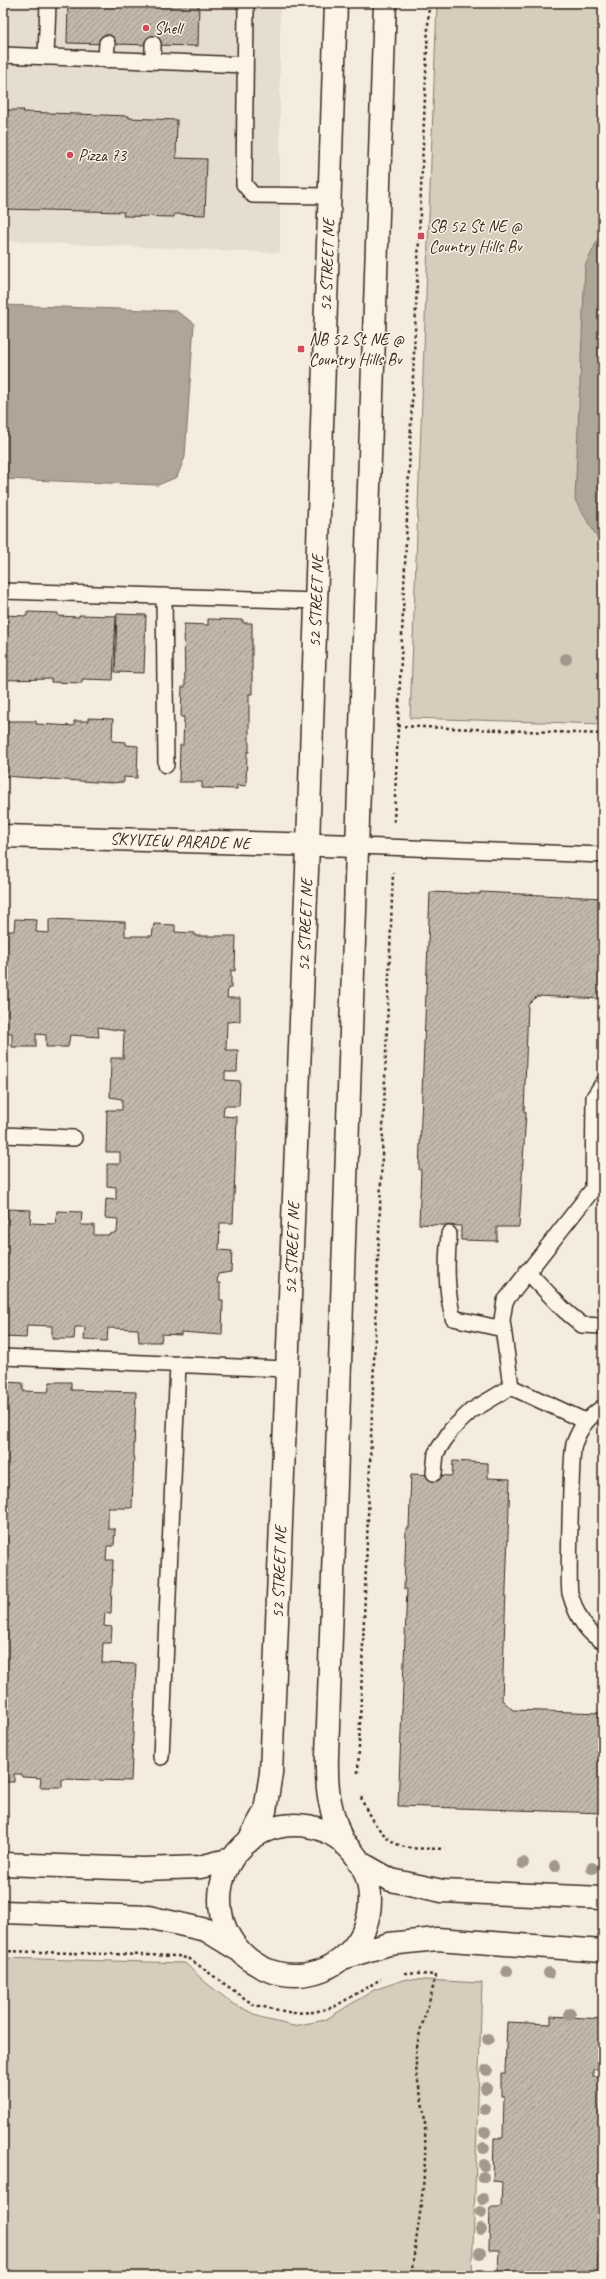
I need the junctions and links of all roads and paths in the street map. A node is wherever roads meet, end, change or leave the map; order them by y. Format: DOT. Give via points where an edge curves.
graph roads {
  1 [pos="48,3"];
  2 [pos="244,3"];
  3 [pos="326,3"];
  4 [pos="336,3"];
  5 [pos="385,3"];
  6 [pos="429,3"];
  7 [pos="336,26"];
  8 [pos="107,43"];
  9 [pos="153,44"];
  10 [pos="3,56"];
  11 [pos="46,57"];
  12 [pos="106,60"];
  13 [pos="153,62"];
  14 [pos="245,65"];
  15 [pos="330,196"];
  16 [pos="3,591"];
  17 [pos="164,596"];
  18 [pos="316,601"];
  19 [pos="398,726"];
  20 [pos="603,734"];
  21 [pos="166,765"];
  22 [pos="3,836"];
  23 [pos="308,845"];
  24 [pos="357,846"];
  25 [pos="394,848"];
  26 [pos="603,855"];
  27 [pos="603,1083"];
  28 [pos="3,1135"];
  29 [pos="74,1138"];
  30 [pos="598,1189"];
  31 [pos="449,1234"];
  32 [pos="527,1271"];
  33 [pos="603,1326"];
  34 [pos="503,1329"];
  35 [pos="3,1357"];
  36 [pos="178,1364"];
  37 [pos="287,1369"];
  38 [pos="511,1387"];
  39 [pos="603,1407"];
  40 [pos="585,1421"];
  41 [pos="434,1473"];
  42 [pos="603,1641"];
  43 [pos="161,1757"];
  44 [pos="358,1780"];
  45 [pos="360,1794"];
  46 [pos="248,1842"];
  47 [pos="343,1843"];
  48 [pos="445,1849"];
  49 [pos="232,1859"];
  50 [pos="360,1862"];
  51 [pos="3,1864"];
  52 [pos="603,1898"];
  53 [pos="3,1912"];
  54 [pos="240,1951"];
  55 [pos="603,1951"];
  56 [pos="343,1958"];
  57 [pos="435,1975"];
  58 [pos="411,2276"];
  1 -- 11 [label="lane"];
  2 -- 14 [label="lane"];
  3 -- 7 [label="street"];
  4 -- 7 [label="street, 52 STREET NE"];
  5 -- 24 [label="street"];
  6 -- 19 [label="path"];
  7 -- 15 [label="street, 52 STREET NE"];
  8 -- 12 [label="lane"];
  9 -- 13 [label="lane"];
  10 -- 11 [label="lane"];
  11 -- 12 [label="lane"];
  12 -- 13 [label="lane"];
  13 -- 14 [label="lane"];
  14 -- 15 [label="lane" via="244,184 253,195"];
  15 -- 18 [label="street, 52 STREET NE"];
  16 -- 17 [label="lane"];
  17 -- 18 [label="lane"];
  17 -- 21 [label="lane"];
  18 -- 23 [label="street, 52 STREET NE"];
  19 -- 20 [label="path"];
  19 -- 25 [label="path"];
  22 -- 23 [label="street, SKYVIEW PARADE NE"];
  23 -- 24 [label="street, SKYVIEW PARADE NE"];
  23 -- 37 [label="street, 52 STREET NE"];
  24 -- 25 [label="lane"];
  24 -- 47 [label="street" via="326,1781 332,1815"];
  25 -- 26 [label="lane"];
  25 -- 44 [label="path"];
  27 -- 30 [label="lane" via="594,1098"];
  28 -- 29 [label="lane"];
  30 -- 32 [label="lane"];
  31 -- 34 [label="lane" via="446,1289 453,1318"];
  32 -- 33 [label="lane" via="582,1325"];
  32 -- 34 [label="lane" via="505,1300"];
  34 -- 38 [label="lane"];
  35 -- 36 [label="lane"];
  36 -- 37 [label="lane"];
  36 -- 43 [label="lane"];
  37 -- 46 [label="street, 52 STREET NE" via="271,1773 265,1811"];
  38 -- 40 [label="lane"];
  38 -- 41 [label="lane" via="471,1411 451,1430 436,1453"];
  39 -- 40 [label="lane"];
  40 -- 42 [label="lane" via="574,1446 570,1590 577,1614 595,1637"];
  45 -- 48 [label="path" via="366,1812 382,1832 402,1846"];
  46 -- 47 [label="street" via="269,1830 287,1825 322,1830"];
  46 -- 49 [label="street"];
  47 -- 50 [label="street"];
  49 -- 51 [label="street" via="200,1867 144,1869"];
  49 -- 54 [label="street" via="222,1882 220,1908 227,1932"];
  50 -- 52 [label="street" via="390,1880 436,1890"];
  50 -- 56 [label="street" via="367,1881 370,1901 367,1922 358,1940"];
  53 -- 54 [label="street" via="148,1917 206,1930"];
  54 -- 56 [label="street" via="258,1965 279,1974 302,1975 324,1969"];
  55 -- 56 [label="street" via="437,1939 389,1944"];
  57 -- 58 [label="path" via="433,1992 418,2041 416,2059 425,2126 425,2185"];
}
